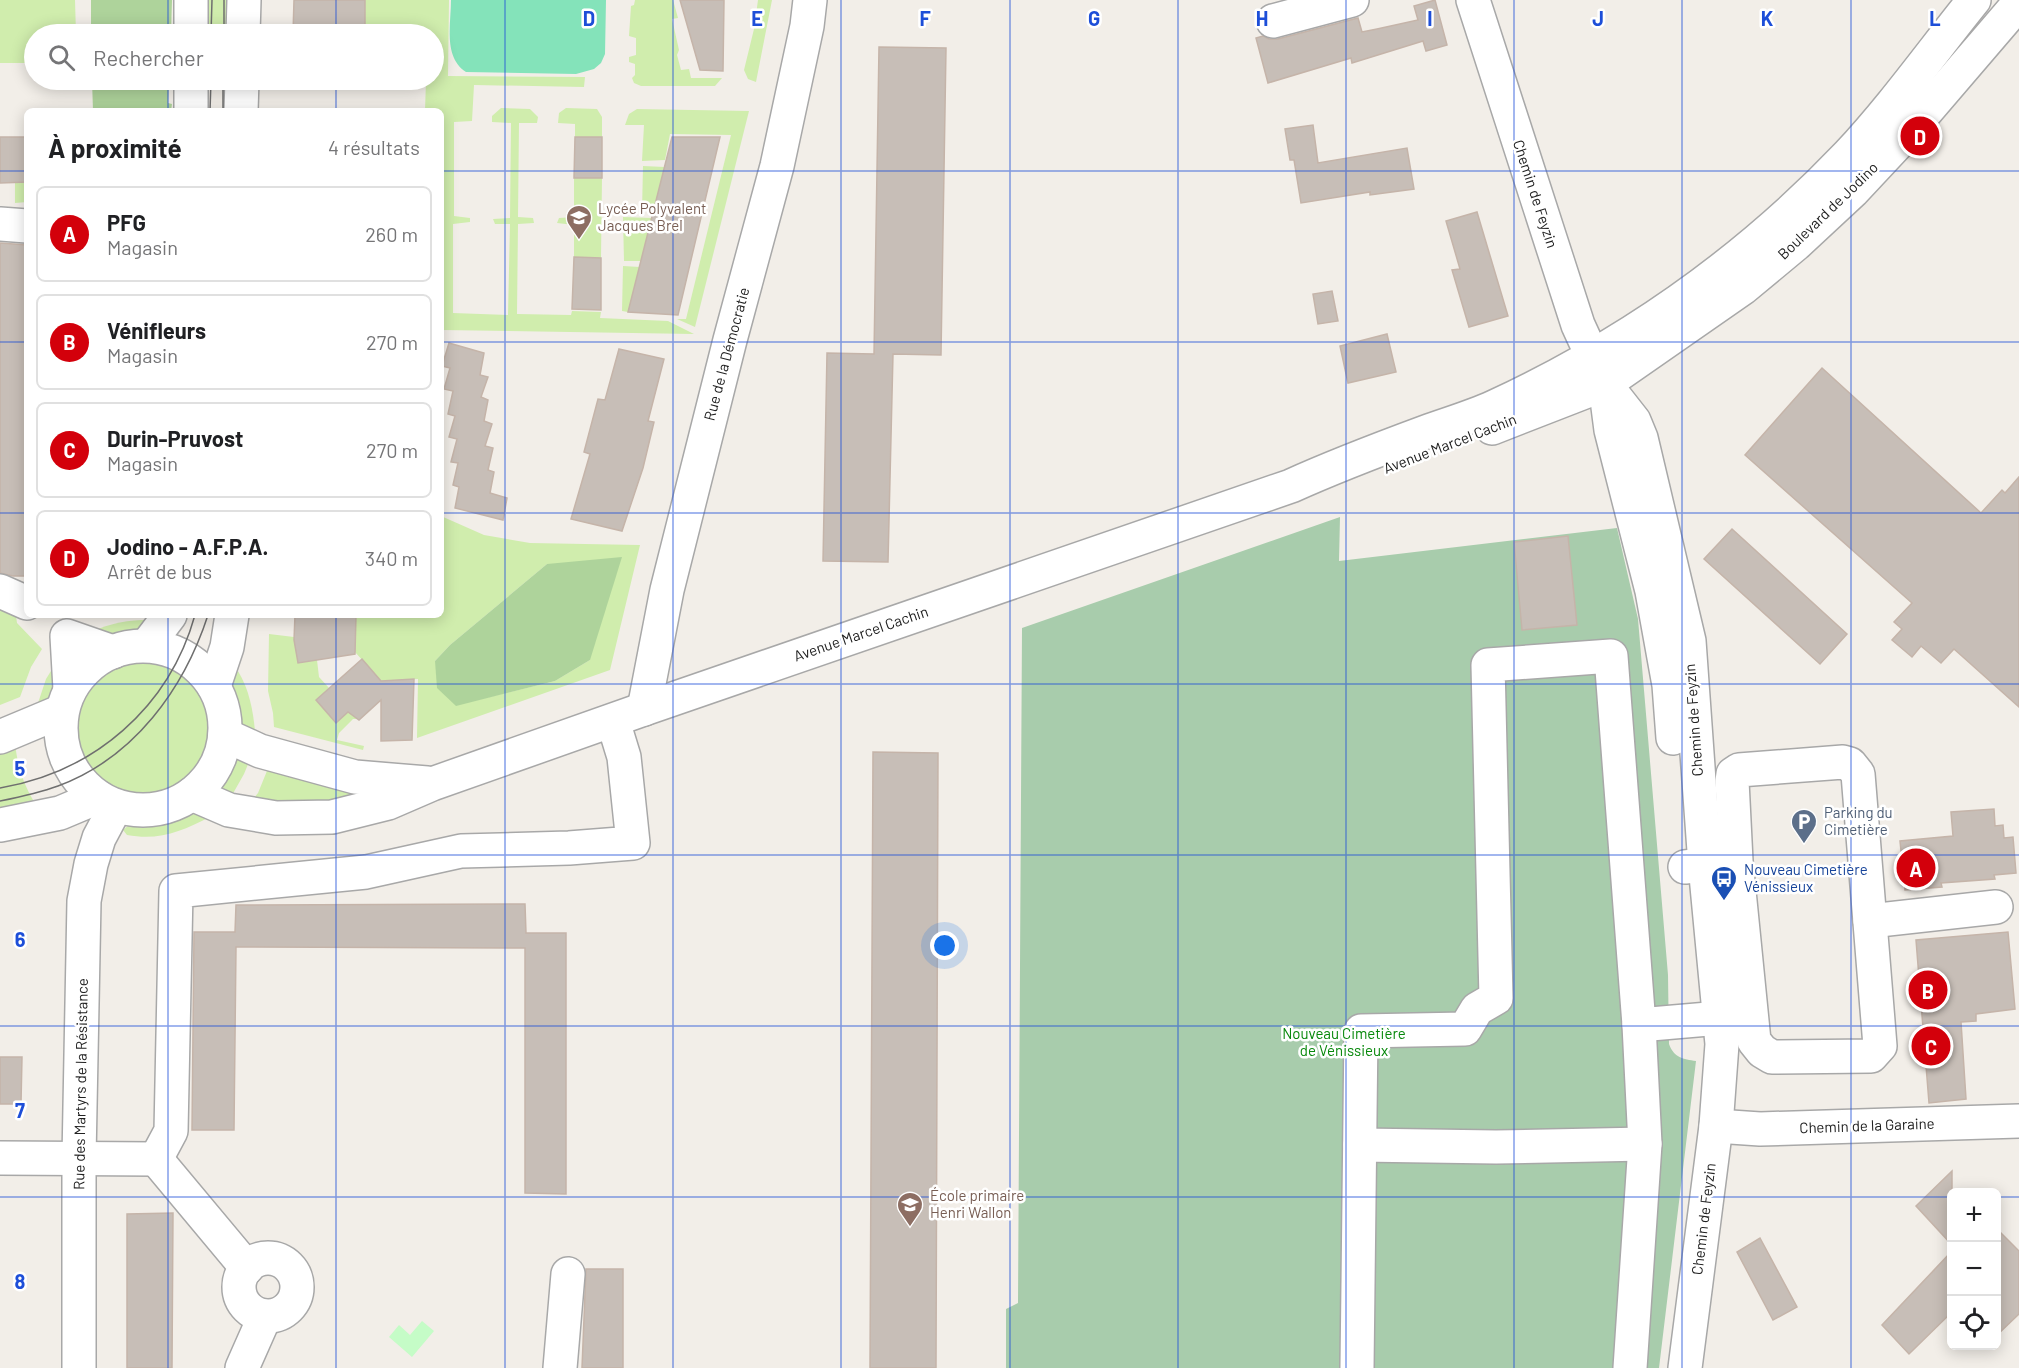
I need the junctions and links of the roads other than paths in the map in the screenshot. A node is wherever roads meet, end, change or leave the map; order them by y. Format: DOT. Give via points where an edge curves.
graph roads {
  1 [pos="191,0"];
  2 [pos="244,0"];
  3 [pos="810,0"];
  4 [pos="1352,0"];
  5 [pos="1473,0"];
  6 [pos="1974,0"];
  7 [pos="2019,3"];
  8 [pos="1273,21"];
  9 [pos="191,24"];
  10 [pos="243,24"];
  11 [pos="191,90"];
  12 [pos="242,90"];
  13 [pos="191,108"];
  14 [pos="241,108"];
  15 [pos="1837,187"];
  16 [pos="0,224"];
  17 [pos="24,226"];
  18 [pos="1598,370"];
  19 [pos="0,591"];
  20 [pos="24,602"];
  21 [pos="168,618"];
  22 [pos="232,618"];
  23 [pos="58,626"];
  24 [pos="148,645"];
  25 [pos="113,652"];
  26 [pos="214,686"];
  27 [pos="66,700"];
  28 [pos="644,709"];
  29 [pos="613,721"];
  30 [pos="225,735"];
  31 [pos="0,737"];
  32 [pos="432,784"];
  33 [pos="192,794"];
  34 [pos="107,802"];
  35 [pos="0,825"];
  36 [pos="1736,861"];
  37 [pos="1695,866"];
  38 [pos="1996,908"];
  39 [pos="1870,921"];
  40 [pos="1713,1018"];
  41 [pos="1639,1025"];
  42 [pos="2019,1121"];
  43 [pos="1716,1126"];
  44 [pos="1645,1144"];
  45 [pos="1359,1145"];
  46 [pos="0,1158"];
  47 [pos="79,1158"];
  48 [pos="156,1159"];
  49 [pos="247,1268"];
  50 [pos="568,1274"];
  51 [pos="265,1316"];
  52 [pos="79,1368"];
  53 [pos="242,1368"];
  54 [pos="560,1368"];
  55 [pos="1358,1368"];
  56 [pos="1630,1368"];
  57 [pos="1685,1368"];
  1 -- 9 [label="street"];
  2 -- 10 [label="street"];
  3 -- 28 [label="street, Rue de la Démocratie" via="777,166 667,590"];
  4 -- 8 [label="street"];
  5 -- 18 [label="street, Chemin de Feyzin" via="1578,325"];
  6 -- 15 [label="street, Boulevard de Jodino" via="1849,154"];
  7 -- 15 [label="street, Boulevard de Jodino" via="1911,129"];
  11 -- 13 [label="street"];
  12 -- 14 [label="street"];
  15 -- 18 [label="street, Boulevard de Jodino" via="1797,244 1743,288"];
  16 -- 17 [label="street"];
  18 -- 28 [label="street, Avenue Marcel Cachin" via="1349,482 1291,486"];
  18 -- 37 [label="street, Chemin de Feyzin" via="1634,421 1641,438 1689,641"];
  19 -- 20 [label="street"];
  21 -- 24 [label="street"];
  22 -- 26 [label="street"];
  23 -- 25 [label="street"];
  23 -- 27 [label="street"];
  24 -- 25 [label="street"];
  24 -- 26 [label="street" via="180,654"];
  25 -- 27 [label="street" via="85,670"];
  26 -- 30 [label="street" via="223,710"];
  27 -- 31 [label="street"];
  27 -- 34 [label="street" via="60,730 67,762 82,783"];
  28 -- 29 [label="street, Avenue Marcel Cachin"];
  29 -- 32 [label="street, Avenue Marcel Cachin"];
  29 -- 48 [label="street" via="624,757 633,843 461,851 366,872 176,891 171,1131"];
  30 -- 32 [label="street, Avenue Marcel Cachin" via="261,752 354,777"];
  30 -- 33 [label="street" via="215,768"];
  32 -- 33 [label="street, Avenue Marcel Cachin" via="388,803 332,817 276,818 236,812"];
  33 -- 34 [label="street" via="155,810 135,810"];
  34 -- 35 [label="street"];
  34 -- 47 [label="street, Rue des Martyrs de la Résistance" via="84,901"];
  36 -- 37 [label="street"];
  36 -- 39 [label="street" via="1733,774 1739,770 1850,764 1858,774"];
  36 -- 39 [label="street" via="1754,1041 1772,1057 1875,1053 1880,1046"];
  37 -- 40 [label="street, Chemin de Feyzin"];
  38 -- 39 [label="street"];
  40 -- 41 [label="street"];
  40 -- 43 [label="street, Chemin de Feyzin" via="1722,1044"];
  41 -- 44 [label="street"];
  41 -- 45 [label="street" via="1611,656 1488,665 1496,998 1477,1009 1465,1029 1361,1031"];
  42 -- 43 [label="street, Chemin de la Garaine" via="1760,1130"];
  43 -- 57 [label="street, Chemin de Feyzin"];
  44 -- 45 [label="street"];
  44 -- 56 [label="street"];
  45 -- 55 [label="street"];
  46 -- 47 [label="street"];
  47 -- 48 [label="street"];
  47 -- 52 [label="street, Rue des Martyrs de la Résistance"];
  48 -- 49 [label="street"];
  49 -- 51 [label="street" via="239,1284 243,1301"];
  49 -- 51 [label="street" via="262,1259 280,1261 288,1266 296,1281 297,1290 289,1306"];
  50 -- 54 [label="street"];
  51 -- 53 [label="street"];
}
